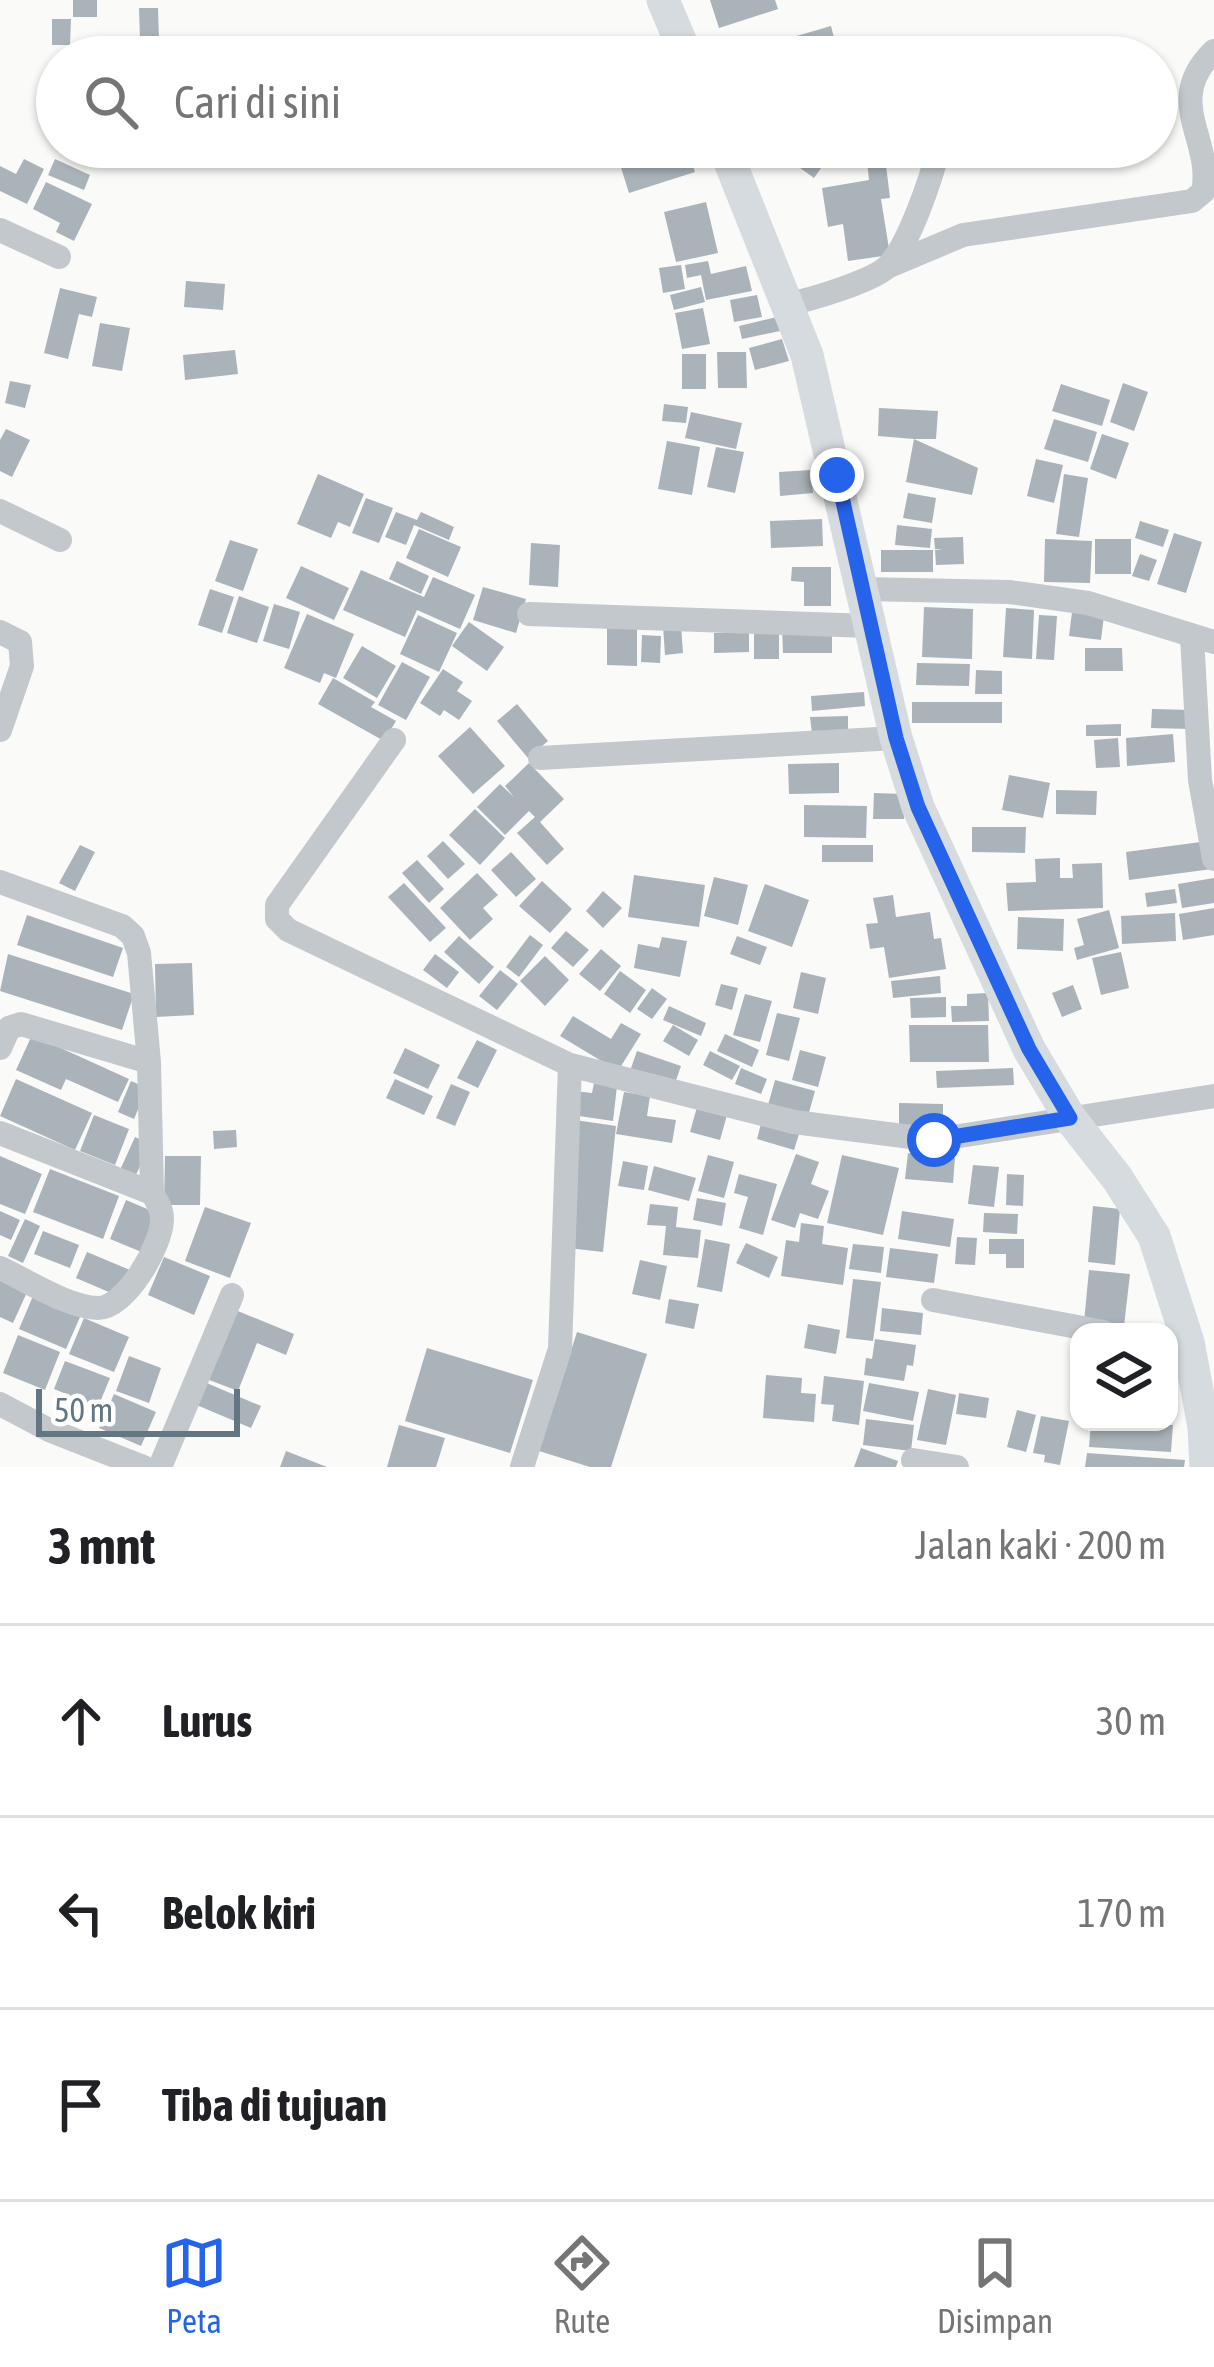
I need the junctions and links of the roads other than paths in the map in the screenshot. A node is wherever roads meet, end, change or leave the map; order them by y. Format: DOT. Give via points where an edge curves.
graph roads {
  1 [pos="663,0"];
  2 [pos="678,36"];
  3 [pos="1214,50"];
  4 [pos="733,168"];
  5 [pos="934,168"];
  6 [pos="0,230"];
  7 [pos="59,256"];
  8 [pos="887,267"];
  9 [pos="788,304"];
  10 [pos="0,511"];
  11 [pos="60,540"];
  12 [pos="862,589"];
  13 [pos="529,614"];
  14 [pos="870,626"];
  15 [pos="0,632"];
  16 [pos="1203,639"];
  17 [pos="0,730"];
  18 [pos="896,738"];
  19 [pos="394,740"];
  20 [pos="540,758"];
  21 [pos="1214,859"];
  22 [pos="0,882"];
  23 [pos="0,1048"];
  24 [pos="149,1061"];
  25 [pos="570,1065"];
  26 [pos="1214,1096"];
  27 [pos="1070,1118"];
  28 [pos="0,1133"];
  29 [pos="152,1193"];
  30 [pos="0,1268"];
  31 [pos="232,1294"];
  32 [pos="933,1300"];
  33 [pos="1070,1326"];
  34 [pos="1179,1341"];
  35 [pos="0,1404"];
  36 [pos="913,1460"];
  37 [pos="142,1467"];
  38 [pos="160,1467"];
  39 [pos="522,1467"];
  40 [pos="957,1467"];
  41 [pos="1206,1467"];
  1 -- 2 [label="street"];
  3 -- 8 [label="street" via="1192,82 1207,167 1203,192 1192,201 963,235"];
  4 -- 9 [label="street"];
  5 -- 8 [label="street"];
  6 -- 7 [label="street"];
  8 -- 9 [label="street"];
  9 -- 12 [label="street"];
  10 -- 11 [label="street"];
  12 -- 14 [label="street"];
  12 -- 16 [label="street" via="1028,595"];
  13 -- 14 [label="street"];
  14 -- 18 [label="street"];
  15 -- 17 [label="street" via="20,642 23,655"];
  16 -- 21 [label="street" via="1199,780"];
  18 -- 20 [label="street"];
  18 -- 27 [label="street" via="918,807 1029,1049"];
  19 -- 25 [label="street" via="278,905 278,920"];
  22 -- 24 [label="street" via="133,937"];
  23 -- 24 [label="street" via="9,1028 21,1024"];
  24 -- 29 [label="street"];
  25 -- 27 [label="street" via="867,1135 934,1140"];
  25 -- 39 [label="street" via="560,1349"];
  26 -- 27 [label="street"];
  27 -- 34 [label="street" via="1154,1236"];
  28 -- 29 [label="street"];
  29 -- 30 [label="street" via="162,1222 155,1246 112,1306 95,1308"];
  31 -- 38 [label="street"];
  32 -- 33 [label="street"];
  34 -- 41 [label="street" via="1204,1427"];
  35 -- 37 [label="street"];
  36 -- 40 [label="street"];
}
